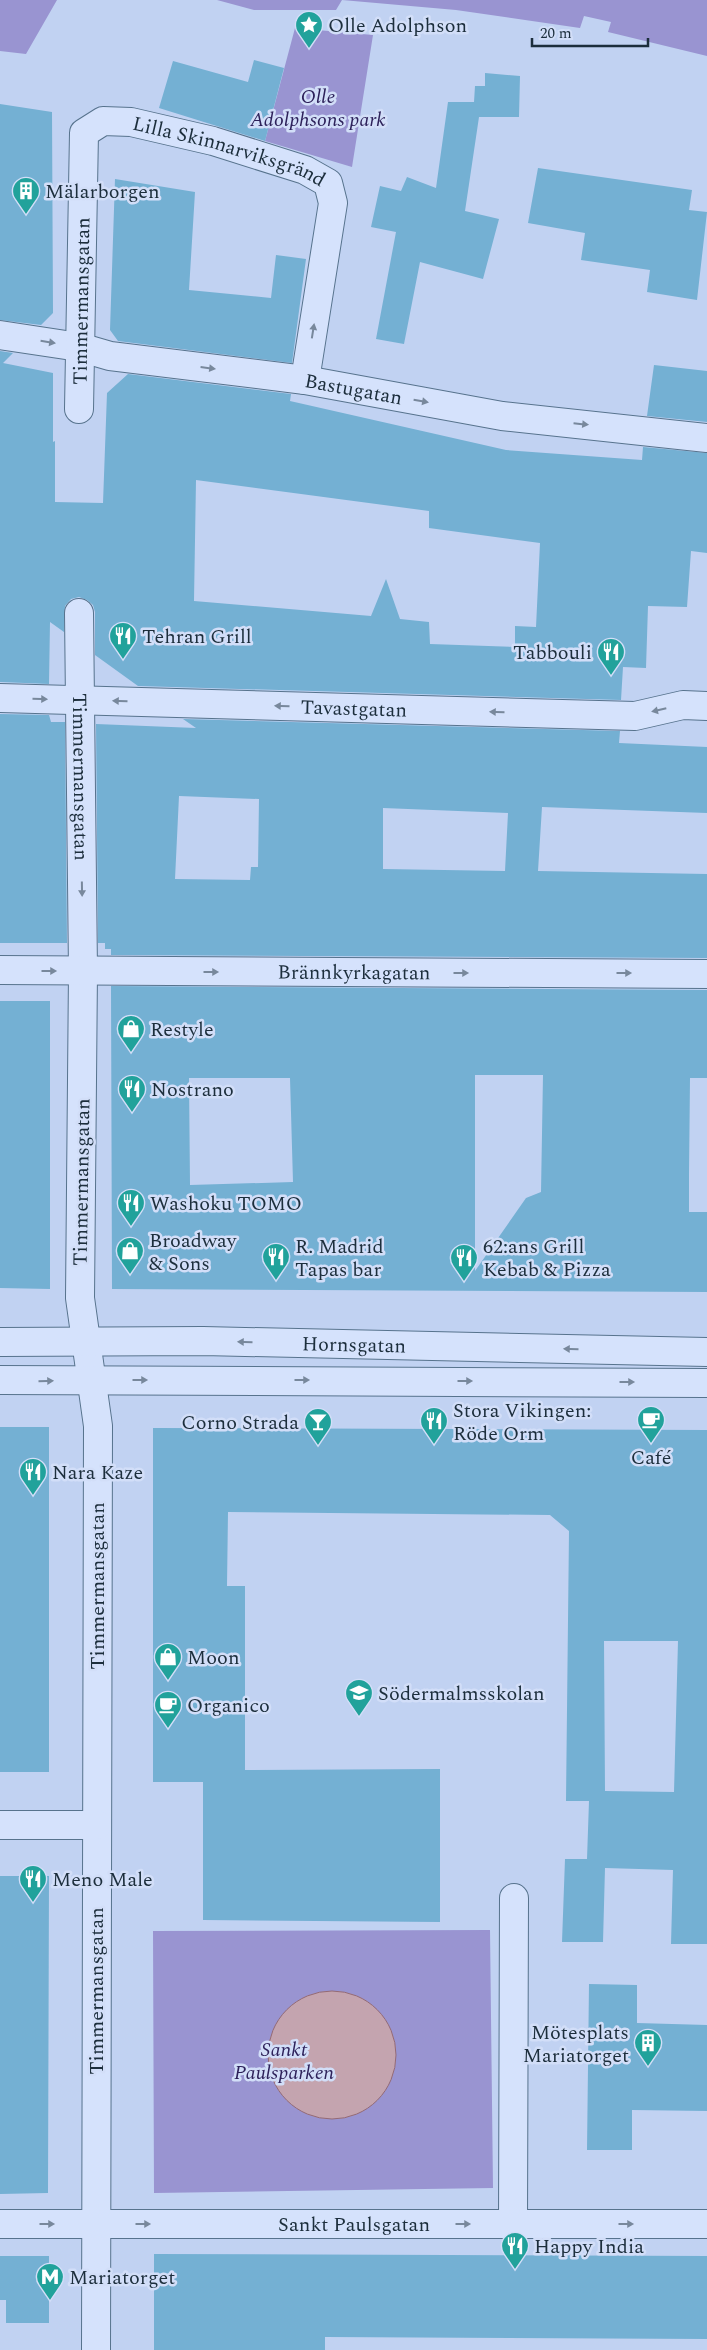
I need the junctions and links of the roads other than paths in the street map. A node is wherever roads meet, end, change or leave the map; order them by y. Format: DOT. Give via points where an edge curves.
graph roads {
  1 [pos="84,133"];
  2 [pos="0,335"];
  3 [pos="80,347"];
  4 [pos="305,380"];
  5 [pos="79,409"];
  6 [pos="707,438"];
  7 [pos="79,613"];
  8 [pos="0,698"];
  9 [pos="80,700"];
  10 [pos="707,706"];
  11 [pos="0,970"];
  12 [pos="84,971"];
  13 [pos="707,974"];
  14 [pos="0,1342"];
  15 [pos="87,1342"];
  16 [pos="707,1352"];
  17 [pos="0,1380"];
  18 [pos="91,1380"];
  19 [pos="707,1383"];
  20 [pos="0,1825"];
  21 [pos="97,1825"];
  22 [pos="514,1898"];
  23 [pos="94,2223"];
  24 [pos="0,2224"];
  25 [pos="513,2224"];
  26 [pos="707,2224"];
  27 [pos="96,2350"];
  1 -- 3 [label="street, Timmermansgatan"];
  4 -- 1 [label="street, Lilla Skinnarviksgränd, one-way" via="333,202 328,183 305,170 213,141 131,122 103,120"];
  2 -- 3 [label="street, Bastugatan, one-way"];
  3 -- 4 [label="street, Bastugatan, one-way" via="110,356"];
  3 -- 5 [label="street, Timmermansgatan"];
  4 -- 6 [label="street, Bastugatan, one-way" via="502,416"];
  7 -- 9 [label="street, Timmermansgatan"];
  8 -- 9 [label="street, Tavastgatan, one-way"];
  10 -- 9 [label="street, Tavastgatan, one-way" via="683,705 635,716"];
  9 -- 12 [label="street, Timmermansgatan, one-way"];
  11 -- 12 [label="street, Brännkyrkagatan, one-way"];
  12 -- 13 [label="street, Brännkyrkagatan, one-way"];
  12 -- 15 [label="street, Timmermansgatan" via="80,1298"];
  14 -- 15 [label="street, Hornsgatan"];
  16 -- 15 [label="street, Hornsgatan, one-way" via="203,1341"];
  15 -- 18 [label="street, Timmermansgatan"];
  17 -- 18 [label="street, Hornsgatan, one-way"];
  18 -- 19 [label="street, Hornsgatan, one-way"];
  18 -- 21 [label="street, Timmermansgatan" via="98,1426"];
  20 -- 21 [label="street"];
  21 -- 23 [label="street, Timmermansgatan"];
  22 -- 25 [label="street"];
  24 -- 23 [label="street, Sankt Paulsgatan, one-way"];
  23 -- 25 [label="street, Sankt Paulsgatan, one-way"];
  23 -- 27 [label="street, Timmermansgatan"];
  25 -- 26 [label="street, Sankt Paulsgatan, one-way"];
}
